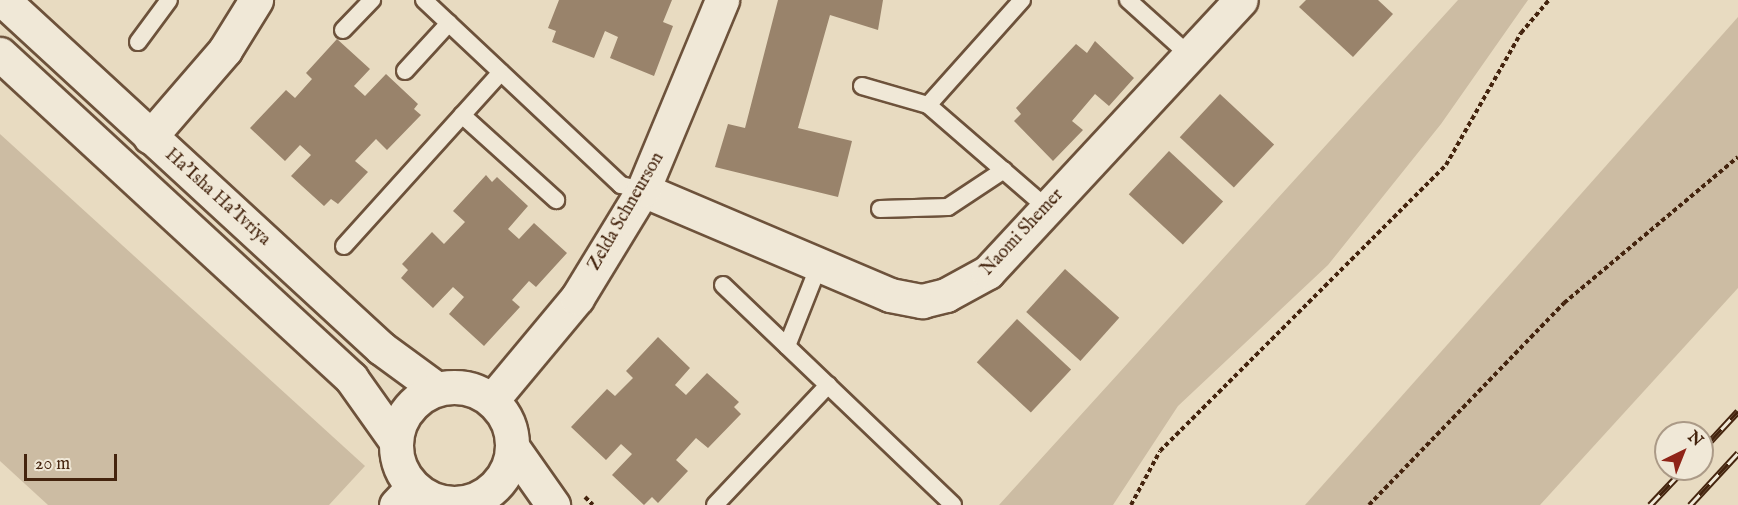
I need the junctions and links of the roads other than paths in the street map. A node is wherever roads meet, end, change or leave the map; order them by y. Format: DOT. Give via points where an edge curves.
graph roads {
  1 [pos="3,0"];
  2 [pos="169,0"];
  3 [pos="256,0"];
  4 [pos="372,0"];
  5 [pos="424,0"];
  6 [pos="722,0"];
  7 [pos="1022,0"];
  8 [pos="1128,0"];
  9 [pos="1241,0"];
  10 [pos="449,23"];
  11 [pos="343,30"];
  12 [pos="138,42"];
  13 [pos="0,54"];
  14 [pos="1189,55"];
  15 [pos="405,71"];
  16 [pos="501,72"];
  17 [pos="861,86"];
  18 [pos="928,105"];
  19 [pos="462,115"];
  20 [pos="150,137"];
  21 [pos="1004,170"];
  22 [pos="643,190"];
  23 [pos="556,200"];
  24 [pos="1047,208"];
  25 [pos="880,209"];
  26 [pos="344,246"];
  27 [pos="819,265"];
  28 [pos="723,285"];
  29 [pos="787,346"];
  30 [pos="828,385"];
  31 [pos="437,389"];
  32 [pos="492,400"];
  33 [pos="395,440"];
  34 [pos="513,448"];
  35 [pos="404,496"];
  36 [pos="464,504"];
  37 [pos="553,505"];
  38 [pos="715,505"];
  39 [pos="953,505"];
  1 -- 20 [label="street, Ha'Isha Ha'Ivriya"];
  2 -- 12 [label="lane"];
  3 -- 20 [label="street" via="225,50"];
  4 -- 11 [label="lane"];
  5 -- 10 [label="lane"];
  6 -- 22 [label="street, Zelda Schneurson"];
  7 -- 18 [label="lane"];
  8 -- 14 [label="lane"];
  9 -- 14 [label="street, Naomi Shemer"];
  10 -- 15 [label="lane"];
  10 -- 16 [label="lane"];
  13 -- 33 [label="street" via="351,378"];
  14 -- 24 [label="street, Naomi Shemer"];
  16 -- 19 [label="lane"];
  16 -- 22 [label="lane" via="621,185"];
  17 -- 18 [label="lane"];
  18 -- 21 [label="lane"];
  19 -- 23 [label="lane"];
  19 -- 26 [label="lane"];
  20 -- 31 [label="street, Ha'Isha Ha'Ivriya" via="381,348"];
  21 -- 24 [label="lane"];
  21 -- 25 [label="lane" via="948,207"];
  22 -- 27 [label="street, Naomi Shemer"];
  22 -- 32 [label="street, Zelda Schneurson" via="577,298"];
  24 -- 27 [label="street, Naomi Shemer" via="988,272 946,295 922,301 890,295"];
  27 -- 29 [label="lane"];
  28 -- 29 [label="lane"];
  29 -- 30 [label="lane"];
  30 -- 38 [label="lane"];
  30 -- 39 [label="lane"];
  31 -- 32 [label="street" via="475,390"];
  31 -- 33 [label="street" via="409,408"];
  32 -- 34 [label="street" via="511,430"];
  33 -- 35 [label="street"];
  34 -- 36 [label="street" via="498,485"];
  34 -- 37 [label="street"];
  35 -- 36 [label="street"];
}
